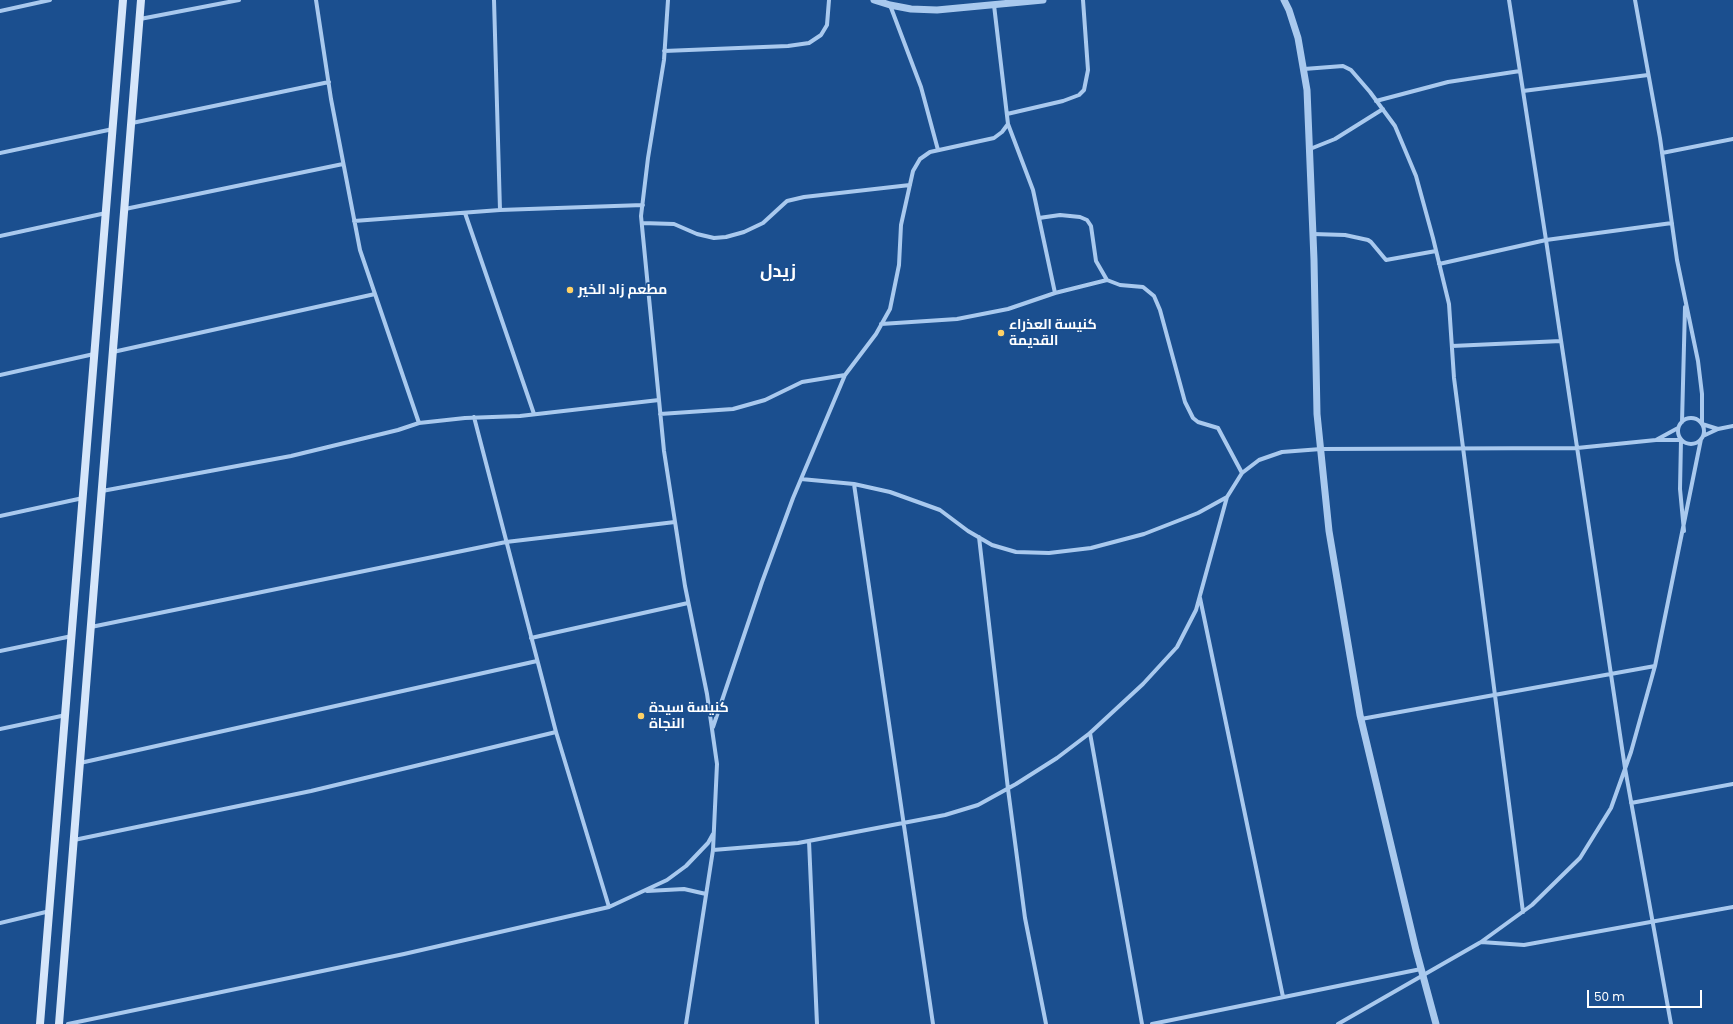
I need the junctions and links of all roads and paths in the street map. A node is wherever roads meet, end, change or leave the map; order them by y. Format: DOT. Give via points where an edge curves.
graph roads {
  1 [pos="50,0"];
  2 [pos="123,0"];
  3 [pos="141,0"];
  4 [pos="239,0"];
  5 [pos="316,0"];
  6 [pos="494,0"];
  7 [pos="668,0"];
  8 [pos="829,0"];
  9 [pos="875,0"];
  10 [pos="1043,0"];
  11 [pos="1083,0"];
  12 [pos="1284,0"];
  13 [pos="1509,0"];
  14 [pos="1635,0"];
  15 [pos="890,5"];
  16 [pos="994,5"];
  17 [pos="0,10"];
  18 [pos="140,19"];
  19 [pos="664,52"];
  20 [pos="1304,69"];
  21 [pos="1520,71"];
  22 [pos="1648,75"];
  23 [pos="329,82"];
  24 [pos="1523,91"];
  25 [pos="1376,101"];
  26 [pos="1383,109"];
  27 [pos="1007,114"];
  28 [pos="132,123"];
  29 [pos="1008,124"];
  30 [pos="113,128"];
  31 [pos="1733,139"];
  32 [pos="1310,149"];
  33 [pos="938,150"];
  34 [pos="0,153"];
  35 [pos="1662,153"];
  36 [pos="343,164"];
  37 [pos="910,185"];
  38 [pos="643,205"];
  39 [pos="125,209"];
  40 [pos="500,210"];
  41 [pos="106,213"];
  42 [pos="465,213"];
  43 [pos="1039,218"];
  44 [pos="354,221"];
  45 [pos="642,223"];
  46 [pos="1672,223"];
  47 [pos="1313,234"];
  48 [pos="0,236"];
  49 [pos="1546,240"];
  50 [pos="1436,251"];
  51 [pos="1439,264"];
  52 [pos="1107,280"];
  53 [pos="1055,293"];
  54 [pos="375,294"];
  55 [pos="1685,298"];
  56 [pos="881,324"];
  57 [pos="1561,341"];
  58 [pos="1452,346"];
  59 [pos="114,352"];
  60 [pos="95,354"];
  61 [pos="0,375"];
  62 [pos="845,375"];
  63 [pos="659,400"];
  64 [pos="534,414"];
  65 [pos="660,414"];
  66 [pos="474,417"];
  67 [pos="1682,422"];
  68 [pos="419,423"];
  69 [pos="1702,424"];
  70 [pos="1733,426"];
  71 [pos="1678,428"];
  72 [pos="1718,429"];
  73 [pos="1702,438"];
  74 [pos="1656,440"];
  75 [pos="1681,440"];
  76 [pos="1577,448"];
  77 [pos="1321,449"];
  78 [pos="1464,449"];
  79 [pos="1242,473"];
  80 [pos="801,479"];
  81 [pos="854,484"];
  82 [pos="102,491"];
  83 [pos="1227,497"];
  84 [pos="83,498"];
  85 [pos="0,516"];
  86 [pos="675,522"];
  87 [pos="1684,531"];
  88 [pos="979,537"];
  89 [pos="506,542"];
  90 [pos="1199,596"];
  91 [pos="688,603"];
  92 [pos="91,627"];
  93 [pos="72,636"];
  94 [pos="531,638"];
  95 [pos="0,651"];
  96 [pos="537,661"];
  97 [pos="1655,666"];
  98 [pos="1611,674"];
  99 [pos="1495,696"];
  100 [pos="66,715"];
  101 [pos="1361,719"];
  102 [pos="712,729"];
  103 [pos="0,730"];
  104 [pos="556,732"];
  105 [pos="1090,733"];
  106 [pos="80,763"];
  107 [pos="1625,768"];
  108 [pos="1733,784"];
  109 [pos="1008,789"];
  110 [pos="1631,803"];
  111 [pos="904,823"];
  112 [pos="714,832"];
  113 [pos="74,840"];
  114 [pos="809,841"];
  115 [pos="714,850"];
  116 [pos="642,891"];
  117 [pos="706,894"];
  118 [pos="610,907"];
  119 [pos="1733,908"];
  120 [pos="50,911"];
  121 [pos="1523,912"];
  122 [pos="1653,922"];
  123 [pos="0,923"];
  124 [pos="1481,942"];
  125 [pos="1422,972"];
  126 [pos="1283,997"];
  127 [pos="40,1024"];
  128 [pos="59,1024"];
  129 [pos="68,1024"];
  130 [pos="686,1024"];
  131 [pos="817,1024"];
  132 [pos="933,1024"];
  133 [pos="1046,1024"];
  134 [pos="1142,1024"];
  135 [pos="1152,1024"];
  136 [pos="1338,1024"];
  137 [pos="1436,1024"];
  138 [pos="1671,1024"];
  1 -- 17 [label="street"];
  2 -- 30 [label="main road"];
  3 -- 18 [label="main road"];
  4 -- 18 [label="street"];
  5 -- 23 [label="street"];
  6 -- 40 [label="street"];
  7 -- 19 [label="street"];
  8 -- 19 [label="street" via="827,25 821,35 809,43"];
  9 -- 15 [label="street"];
  10 -- 16 [label="street"];
  11 -- 27 [label="street" via="1088,70 1084,90 1079,95 1063,101"];
  12 -- 20 [label="street" via="1298,38"];
  13 -- 21 [label="street"];
  14 -- 22 [label="street"];
  15 -- 16 [label="street" via="936,10"];
  15 -- 33 [label="street" via="921,87"];
  16 -- 27 [label="street"];
  18 -- 28 [label="main road"];
  19 -- 38 [label="street"];
  20 -- 25 [label="street" via="1343,66 1351,70"];
  20 -- 32 [label="street"];
  21 -- 24 [label="street"];
  21 -- 25 [label="street" via="1448,82"];
  22 -- 24 [label="street"];
  22 -- 35 [label="street"];
  23 -- 28 [label="street"];
  23 -- 36 [label="street"];
  24 -- 49 [label="street"];
  25 -- 26 [label="street"];
  26 -- 32 [label="street" via="1335,139"];
  26 -- 50 [label="street" via="1395,126 1416,176"];
  27 -- 29 [label="street"];
  28 -- 39 [label="main road"];
  29 -- 33 [label="street" via="994,138"];
  29 -- 43 [label="street" via="1033,190"];
  30 -- 34 [label="street"];
  30 -- 41 [label="main road"];
  31 -- 35 [label="street"];
  32 -- 47 [label="street"];
  33 -- 37 [label="street" via="920,159"];
  35 -- 46 [label="street"];
  36 -- 39 [label="street"];
  36 -- 44 [label="street"];
  37 -- 45 [label="street" via="787,201 763,223 726,237 714,238 697,234 674,224"];
  37 -- 56 [label="street" via="901,225 899,265 890,309"];
  38 -- 40 [label="street"];
  38 -- 45 [label="street"];
  39 -- 59 [label="main road"];
  40 -- 42 [label="street"];
  41 -- 48 [label="street"];
  41 -- 60 [label="main road"];
  42 -- 44 [label="street"];
  42 -- 64 [label="street"];
  43 -- 52 [label="street" via="1060,214 1087,220 1091,226 1096,261"];
  43 -- 53 [label="street"];
  44 -- 54 [label="street" via="360,250"];
  45 -- 63 [label="street"];
  46 -- 49 [label="street"];
  46 -- 55 [label="street"];
  47 -- 50 [label="street" via="1345,235 1368,240 1386,260"];
  47 -- 77 [label="street" via="1317,414"];
  49 -- 51 [label="street"];
  49 -- 57 [label="street"];
  50 -- 51 [label="street"];
  51 -- 58 [label="street" via="1449,304"];
  52 -- 53 [label="street"];
  52 -- 79 [label="street" via="1120,286 1143,287 1154,296 1185,402 1193,418 1198,422 1218,428"];
  53 -- 56 [label="street" via="1008,309 957,319"];
  54 -- 59 [label="street"];
  54 -- 68 [label="street"];
  55 -- 67 [label="street"];
  55 -- 69 [label="street" via="1698,361"];
  56 -- 62 [label="street"];
  57 -- 58 [label="street"];
  57 -- 76 [label="street"];
  58 -- 78 [label="street"];
  59 -- 82 [label="main road"];
  60 -- 61 [label="street"];
  60 -- 84 [label="main road"];
  62 -- 65 [label="street" via="802,382 765,400 733,409"];
  62 -- 80 [label="street"];
  63 -- 64 [label="street"];
  63 -- 65 [label="street"];
  64 -- 66 [label="street"];
  65 -- 86 [label="street"];
  66 -- 68 [label="street"];
  66 -- 89 [label="street"];
  67 -- 69 [label="street" via="1694,418"];
  67 -- 71 [label="street"];
  68 -- 82 [label="street" via="291,456"];
  69 -- 72 [label="street"];
  69 -- 73 [label="street"];
  70 -- 72 [label="street"];
  71 -- 74 [label="street"];
  71 -- 75 [label="street"];
  72 -- 73 [label="street"];
  73 -- 75 [label="street" via="1693,444"];
  73 -- 87 [label="street"];
  74 -- 75 [label="street"];
  74 -- 76 [label="street"];
  75 -- 87 [label="street" via="1680,489"];
  76 -- 78 [label="street"];
  76 -- 98 [label="street"];
  77 -- 78 [label="street"];
  77 -- 79 [label="street" via="1282,452 1260,460"];
  77 -- 101 [label="street" via="1329,531"];
  78 -- 99 [label="street"];
  79 -- 83 [label="street"];
  80 -- 81 [label="street"];
  80 -- 102 [label="street" via="762,582"];
  81 -- 88 [label="street" via="890,492 940,510"];
  81 -- 111 [label="street"];
  82 -- 92 [label="main road"];
  83 -- 88 [label="street" via="1198,513 1144,534 1091,548 1016,552 992,545"];
  83 -- 90 [label="street"];
  84 -- 85 [label="street"];
  84 -- 93 [label="main road"];
  86 -- 89 [label="street"];
  86 -- 91 [label="street"];
  87 -- 97 [label="street"];
  88 -- 109 [label="street"];
  89 -- 92 [label="street"];
  89 -- 94 [label="street"];
  90 -- 105 [label="street" via="1196,610 1177,647 1144,684"];
  90 -- 126 [label="street"];
  91 -- 94 [label="street"];
  91 -- 102 [label="street"];
  92 -- 106 [label="main road"];
  93 -- 95 [label="street"];
  93 -- 100 [label="main road"];
  94 -- 96 [label="street"];
  96 -- 104 [label="street"];
  96 -- 106 [label="street"];
  97 -- 98 [label="street"];
  97 -- 107 [label="street"];
  98 -- 99 [label="street"];
  98 -- 107 [label="street"];
  99 -- 101 [label="street"];
  99 -- 121 [label="street"];
  100 -- 103 [label="street"];
  100 -- 120 [label="main road"];
  101 -- 125 [label="street"];
  102 -- 112 [label="street" via="717,764"];
  104 -- 113 [label="street" via="311,791"];
  104 -- 118 [label="street"];
  105 -- 109 [label="street" via="1057,758"];
  105 -- 134 [label="street"];
  106 -- 113 [label="main road"];
  107 -- 110 [label="street"];
  107 -- 121 [label="street" via="1611,808 1580,858"];
  108 -- 110 [label="street"];
  109 -- 111 [label="street" via="978,805"];
  109 -- 133 [label="street" via="1025,918"];
  110 -- 122 [label="street"];
  111 -- 114 [label="street"];
  111 -- 132 [label="street"];
  112 -- 115 [label="street"];
  112 -- 116 [label="street" via="708,843 686,866 667,880"];
  113 -- 128 [label="main road"];
  114 -- 115 [label="street"];
  114 -- 131 [label="street"];
  115 -- 117 [label="street"];
  116 -- 117 [label="street" via="684,889"];
  116 -- 118 [label="street"];
  117 -- 130 [label="street"];
  118 -- 129 [label="street" via="404,954"];
  119 -- 122 [label="street"];
  120 -- 123 [label="street"];
  120 -- 127 [label="main road"];
  121 -- 124 [label="street"];
  122 -- 124 [label="street" via="1524,945"];
  122 -- 138 [label="street"];
  124 -- 125 [label="street"];
  125 -- 126 [label="street"];
  125 -- 136 [label="street"];
  125 -- 137 [label="street"];
  126 -- 135 [label="street"];
}
